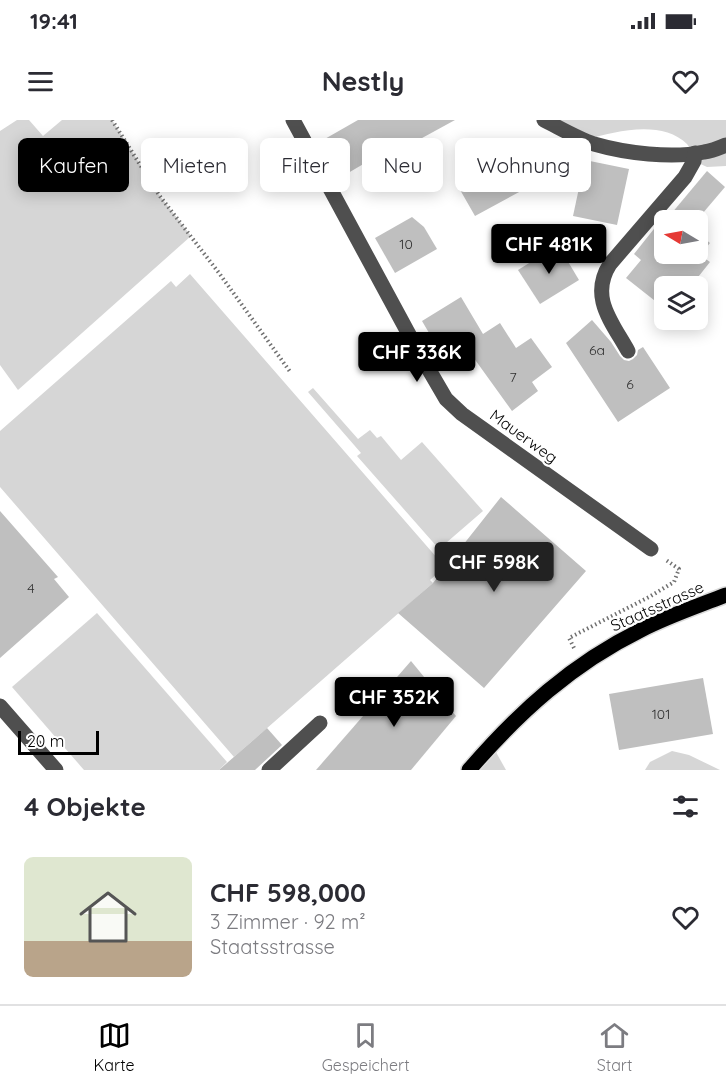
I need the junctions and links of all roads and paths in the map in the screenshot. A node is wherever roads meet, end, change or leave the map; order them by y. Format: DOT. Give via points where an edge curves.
graph roads {
  1 [pos="112,120"];
  2 [pos="293,120"];
  3 [pos="544,120"];
  4 [pos="726,145"];
  5 [pos="695,153"];
  6 [pos="628,351"];
  7 [pos="291,373"];
  8 [pos="651,549"];
  9 [pos="726,595"];
  10 [pos="582,664"];
  11 [pos="0,706"];
  12 [pos="320,723"];
  13 [pos="56,770"];
  14 [pos="269,770"];
  15 [pos="469,770"];
  1 -- 7 [label="path" via="159,195"];
  2 -- 8 [label="street, Mauerweg" via="446,399"];
  3 -- 5 [label="street" via="575,136 616,149 663,155"];
  4 -- 5 [label="street"];
  5 -- 6 [label="street" via="685,177 603,274 600,292 604,310"];
  8 -- 10 [label="path" via="679,569 674,582 569,638"];
  9 -- 10 [label="main road, Staatsstrasse" via="642,629"];
  10 -- 15 [label="main road, Staatsstrasse" via="548,689"];
  11 -- 13 [label="street"];
  12 -- 14 [label="street"];
}
